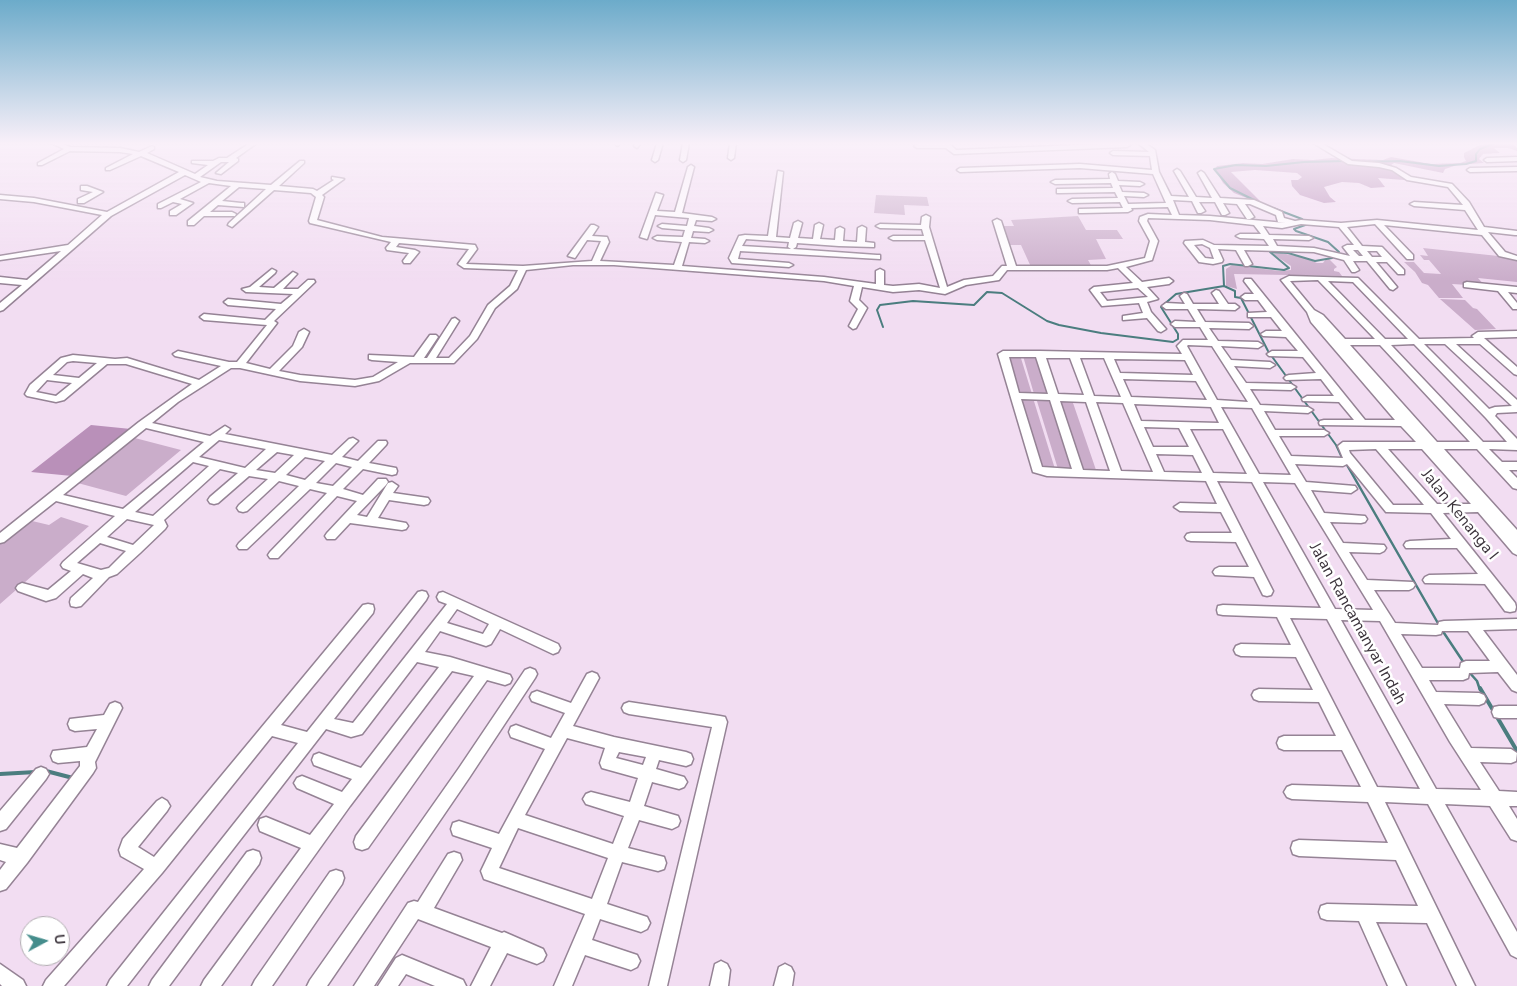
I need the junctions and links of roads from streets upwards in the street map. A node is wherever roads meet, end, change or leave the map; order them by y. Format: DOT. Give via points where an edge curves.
graph roads {
  1 [pos="88,189"];
  2 [pos="153,189"];
  3 [pos="194,189"];
  4 [pos="232,189"];
  5 [pos="271,189"];
  6 [pos="290,189"];
  7 [pos="326,189"];
  8 [pos="685,189"];
  9 [pos="778,189"];
  10 [pos="1110,189"];
  11 [pos="1114,189"];
  12 [pos="1122,189"];
  13 [pos="1164,189"];
  14 [pos="1188,189"];
  15 [pos="1212,189"];
  16 [pos="1453,189"];
  17 [pos="1118,190"];
  18 [pos="1060,191"];
  19 [pos="28,192"];
  20 [pos="318,194"];
  21 [pos="659,195"];
  22 [pos="1144,195"];
  23 [pos="0,197"];
  24 [pos="199,198"];
  25 [pos="134,199"];
  26 [pos="1194,199"];
  27 [pos="173,200"];
  28 [pos="1219,200"];
  29 [pos="81,201"];
  30 [pos="1072,201"];
  31 [pos="1169,201"];
  32 [pos="151,202"];
  33 [pos="1240,202"];
  34 [pos="189,203"];
  35 [pos="216,203"];
  36 [pos="1414,204"];
  37 [pos="241,205"];
  38 [pos="161,206"];
  39 [pos="1138,206"];
  40 [pos="117,208"];
  41 [pos="1468,208"];
  42 [pos="1082,211"];
  43 [pos="1201,211"];
  44 [pos="653,212"];
  45 [pos="173,213"];
  46 [pos="1225,213"];
  47 [pos="108,214"];
  48 [pos="203,214"];
  49 [pos="232,214"];
  50 [pos="678,214"];
  51 [pos="926,216"];
  52 [pos="1147,216"];
  53 [pos="1176,216"];
  54 [pos="1250,217"];
  55 [pos="693,218"];
  56 [pos="712,220"];
  57 [pos="997,221"];
  58 [pos="1377,222"];
  59 [pos="191,223"];
  60 [pos="798,223"];
  61 [pos="1301,223"];
  62 [pos="232,225"];
  63 [pos="819,225"];
  64 [pos="1258,225"];
  65 [pos="1341,225"];
  66 [pos="662,226"];
  67 [pos="880,226"];
  68 [pos="925,227"];
  69 [pos="594,228"];
  70 [pos="690,228"];
  71 [pos="862,228"];
  72 [pos="840,229"];
  73 [pos="709,230"];
  74 [pos="1483,231"];
  75 [pos="1516,233"];
  76 [pos="1240,236"];
  77 [pos="644,237"];
  78 [pos="583,238"];
  79 [pos="657,238"];
  80 [pos="893,238"];
  81 [pos="928,238"];
  82 [pos="1268,238"];
  83 [pos="1309,238"];
  84 [pos="772,239"];
  85 [pos="397,240"];
  86 [pos="686,240"];
  87 [pos="706,241"];
  88 [pos="794,241"];
  89 [pos="816,242"];
  90 [pos="839,244"];
  91 [pos="861,245"];
  92 [pos="871,245"];
  93 [pos="1213,246"];
  94 [pos="70,247"];
  95 [pos="1238,247"];
  96 [pos="1361,247"];
  97 [pos="737,248"];
  98 [pos="1275,248"];
  99 [pos="791,252"];
  100 [pos="572,256"];
  101 [pos="877,257"];
  102 [pos="1348,257"];
  103 [pos="1410,257"];
  104 [pos="0,258"];
  105 [pos="1517,258"];
  106 [pos="1370,259"];
  107 [pos="1389,260"];
  108 [pos="407,261"];
  109 [pos="595,262"];
  110 [pos="1248,264"];
  111 [pos="789,265"];
  112 [pos="1120,266"];
  113 [pos="1012,267"];
  114 [pos="523,268"];
  115 [pos="677,268"];
  116 [pos="1355,270"];
  117 [pos="272,271"];
  118 [pos="880,271"];
  119 [pos="1381,272"];
  120 [pos="293,274"];
  121 [pos="786,276"];
  122 [pos="1320,278"];
  123 [pos="0,280"];
  124 [pos="1169,281"];
  125 [pos="1248,281"];
  126 [pos="311,282"];
  127 [pos="29,283"];
  128 [pos="859,284"];
  129 [pos="1140,285"];
  130 [pos="1467,285"];
  131 [pos="880,287"];
  132 [pos="1394,287"];
  133 [pos="1500,289"];
  134 [pos="1517,290"];
  135 [pos="276,291"];
  136 [pos="945,291"];
  137 [pos="299,292"];
  138 [pos="1216,293"];
  139 [pos="1184,296"];
  140 [pos="1244,297"];
  141 [pos="1260,297"];
  142 [pos="1142,301"];
  143 [pos="228,302"];
  144 [pos="1166,306"];
  145 [pos="1225,306"];
  146 [pos="284,307"];
  147 [pos="1191,307"];
  148 [pos="1235,307"];
  149 [pos="1516,307"];
  150 [pos="0,308"];
  151 [pos="1274,314"];
  152 [pos="1149,315"];
  153 [pos="1251,315"];
  154 [pos="204,318"];
  155 [pos="1126,318"];
  156 [pos="268,321"];
  157 [pos="456,321"];
  158 [pos="1175,324"];
  159 [pos="1203,324"];
  160 [pos="853,326"];
  161 [pos="1249,326"];
  162 [pos="1161,329"];
  163 [pos="304,332"];
  164 [pos="1266,334"];
  165 [pos="1288,334"];
  166 [pos="1515,336"];
  167 [pos="433,337"];
  168 [pos="1482,341"];
  169 [pos="1338,342"];
  170 [pos="1382,342"];
  171 [pos="1416,342"];
  172 [pos="1449,342"];
  173 [pos="1216,344"];
  174 [pos="1258,344"];
  175 [pos="178,354"];
  176 [pos="1040,354"];
  177 [pos="1272,354"];
  178 [pos="1305,354"];
  179 [pos="1074,355"];
  180 [pos="1108,356"];
  181 [pos="372,357"];
  182 [pos="1188,357"];
  183 [pos="413,359"];
  184 [pos="430,360"];
  185 [pos="105,361"];
  186 [pos="1229,363"];
  187 [pos="240,364"];
  188 [pos="229,365"];
  189 [pos="1270,365"];
  190 [pos="272,372"];
  191 [pos="1517,372"];
  192 [pos="1117,376"];
  193 [pos="1323,376"];
  194 [pos="44,378"];
  195 [pos="1200,378"];
  196 [pos="82,381"];
  197 [pos="198,383"];
  198 [pos="1242,386"];
  199 [pos="1016,396"];
  200 [pos="1053,397"];
  201 [pos="1089,397"];
  202 [pos="1127,399"];
  203 [pos="1342,399"];
  204 [pos="1213,402"];
  205 [pos="1517,405"];
  206 [pos="1255,406"];
  207 [pos="1517,409"];
  208 [pos="1490,416"];
  209 [pos="1361,422"];
  210 [pos="1409,423"];
  211 [pos="143,424"];
  212 [pos="1138,424"];
  213 [pos="1183,425"];
  214 [pos="1225,426"];
  215 [pos="1271,432"];
  216 [pos="218,435"];
  217 [pos="353,441"];
  218 [pos="382,443"];
  219 [pos="1515,443"];
  220 [pos="1428,445"];
  221 [pos="1379,446"];
  222 [pos="1481,446"];
  223 [pos="273,449"];
  224 [pos="1150,450"];
  225 [pos="1196,451"];
  226 [pos="303,454"];
  227 [pos="190,458"];
  228 [pos="333,459"];
  229 [pos="1287,460"];
  230 [pos="1343,462"];
  231 [pos="218,465"];
  232 [pos="360,465"];
  233 [pos="1500,466"];
  234 [pos="1517,466"];
  235 [pos="392,471"];
  236 [pos="247,472"];
  237 [pos="1078,472"];
  238 [pos="1117,475"];
  239 [pos="1160,476"];
  240 [pos="1210,476"];
  241 [pos="277,477"];
  242 [pos="1254,477"];
  243 [pos="1300,483"];
  244 [pos="307,484"];
  245 [pos="1517,485"];
  246 [pos="386,488"];
  247 [pos="1352,489"];
  248 [pos="335,491"];
  249 [pos="53,496"];
  250 [pos="365,499"];
  251 [pos="214,500"];
  252 [pos="424,501"];
  253 [pos="1180,507"];
  254 [pos="243,508"];
  255 [pos="1226,508"];
  256 [pos="1434,508"];
  257 [pos="1485,508"];
  258 [pos="124,514"];
  259 [pos="1320,517"];
  260 [pos="347,518"];
  261 [pos="1361,519"];
  262 [pos="155,521"];
  263 [pos="370,521"];
  264 [pos="402,526"];
  265 [pos="1512,534"];
  266 [pos="331,536"];
  267 [pos="1191,537"];
  268 [pos="97,538"];
  269 [pos="1240,538"];
  270 [pos="0,539"];
  271 [pos="1461,543"];
  272 [pos="1410,545"];
  273 [pos="243,546"];
  274 [pos="1340,547"];
  275 [pos="1380,548"];
  276 [pos="136,550"];
  277 [pos="1517,550"];
  278 [pos="274,555"];
  279 [pos="80,570"];
  280 [pos="1219,572"];
  281 [pos="1258,572"];
  282 [pos="104,575"];
  283 [pos="1489,579"];
  284 [pos="1429,580"];
  285 [pos="1363,585"];
  286 [pos="1409,585"];
  287 [pos="22,588"];
  288 [pos="1267,591"];
  289 [pos="422,596"];
  290 [pos="76,602"];
  291 [pos="1510,607"];
  292 [pos="368,610"];
  293 [pos="1223,610"];
  294 [pos="1280,611"];
  295 [pos="1331,614"];
  296 [pos="1383,616"];
  297 [pos="497,622"];
  298 [pos="1517,624"];
  299 [pos="437,625"];
  300 [pos="1471,625"];
  301 [pos="1391,628"];
  302 [pos="553,648"];
  303 [pos="1240,650"];
  304 [pos="1300,651"];
  305 [pos="414,655"];
  306 [pos="450,663"];
  307 [pos="1502,666"];
  308 [pos="484,672"];
  309 [pos="530,674"];
  310 [pos="1419,674"];
  311 [pos="505,678"];
  312 [pos="592,678"];
  313 [pos="1517,686"];
  314 [pos="1260,695"];
  315 [pos="1322,696"];
  316 [pos="537,697"];
  317 [pos="1432,698"];
  318 [pos="1480,699"];
  319 [pos="629,708"];
  320 [pos="574,710"];
  321 [pos="1499,712"];
  322 [pos="1517,712"];
  323 [pos="324,722"];
  324 [pos="75,724"];
  325 [pos="269,729"];
  326 [pos="563,730"];
  327 [pos="516,732"];
  328 [pos="310,739"];
  329 [pos="1284,743"];
  330 [pos="1345,743"];
  331 [pos="614,744"];
  332 [pos="554,746"];
  333 [pos="654,752"];
  334 [pos="92,753"];
  335 [pos="1466,755"];
  336 [pos="58,756"];
  337 [pos="1511,756"];
  338 [pos="686,759"];
  339 [pos="320,760"];
  340 [pos="648,773"];
  341 [pos="41,774"];
  342 [pos="364,776"];
  343 [pos="679,782"];
  344 [pos="302,784"];
  345 [pos="1292,792"];
  346 [pos="1373,795"];
  347 [pos="1433,797"];
  348 [pos="591,799"];
  349 [pos="1496,799"];
  350 [pos="1517,799"];
  351 [pos="345,801"];
  352 [pos="162,806"];
  353 [pos="634,811"];
  354 [pos="514,819"];
  355 [pos="672,821"];
  356 [pos="0,823"];
  357 [pos="266,825"];
  358 [pos="459,830"];
  359 [pos="1517,833"];
  360 [pos="362,842"];
  361 [pos="502,843"];
  362 [pos="314,846"];
  363 [pos="1299,848"];
  364 [pos="0,852"];
  365 [pos="1400,852"];
  366 [pos="617,853"];
  367 [pos="21,857"];
  368 [pos="253,858"];
  369 [pos="454,860"];
  370 [pos="658,863"];
  371 [pos="156,868"];
  372 [pos="336,878"];
  373 [pos="0,883"];
  374 [pos="596,909"];
  375 [pos="422,911"];
  376 [pos="1327,912"];
  377 [pos="1364,914"];
  378 [pos="1431,915"];
  379 [pos="641,923"];
  380 [pos="504,941"];
  381 [pos="581,945"];
  382 [pos="1517,949"];
  383 [pos="383,955"];
  384 [pos="537,955"];
  385 [pos="631,961"];
  386 [pos="402,964"];
  387 [pos="0,973"];
  388 [pos="17,986"];
  389 [pos="52,986"];
  390 [pos="116,986"];
  391 [pos="158,986"];
  392 [pos="210,986"];
  393 [pos="261,986"];
  394 [pos="316,986"];
  395 [pos="363,986"];
  396 [pos="387,986"];
  397 [pos="458,986"];
  398 [pos="480,986"];
  399 [pos="563,986"];
  400 [pos="658,986"];
  401 [pos="1397,986"];
  402 [pos="1466,986"];
  1 -- 29 [label="street" via="99,192"];
  2 -- 25 [label="street"];
  3 -- 27 [label="street"];
  4 -- 35 [label="street"];
  5 -- 62 [label="street"];
  6 -- 20 [label="street"];
  7 -- 20 [label="street"];
  8 -- 50 [label="street"];
  9 -- 84 [label="street"];
  10 -- 17 [label="street"];
  11 -- 17 [label="street"];
  12 -- 17 [label="street"];
  13 -- 31 [label="street"];
  14 -- 26 [label="street"];
  15 -- 28 [label="street"];
  16 -- 41 [label="street"];
  17 -- 18 [label="street"];
  17 -- 22 [label="street"];
  17 -- 30 [label="street"];
  17 -- 39 [label="street"];
  17 -- 42 [label="street" via="1128,210"];
  19 -- 29 [label="street"];
  20 -- 85 [label="street" via="320,200 312,221 374,238"];
  21 -- 44 [label="street"];
  23 -- 47 [label="street"];
  24 -- 34 [label="street"];
  25 -- 32 [label="street"];
  25 -- 40 [label="street"];
  26 -- 28 [label="street"];
  26 -- 31 [label="street"];
  26 -- 43 [label="street"];
  27 -- 34 [label="street"];
  27 -- 38 [label="street"];
  28 -- 33 [label="street"];
  28 -- 46 [label="street"];
  29 -- 40 [label="street"];
  31 -- 39 [label="street"];
  31 -- 53 [label="street"];
  33 -- 54 [label="street"];
  33 -- 61 [label="street" via="1251,202 1279,214 1282,220"];
  34 -- 45 [label="street"];
  35 -- 37 [label="street"];
  35 -- 48 [label="street"];
  36 -- 41 [label="street"];
  39 -- 52 [label="street"];
  40 -- 47 [label="street"];
  41 -- 74 [label="street"];
  44 -- 50 [label="street"];
  44 -- 77 [label="street"];
  47 -- 94 [label="street"];
  48 -- 49 [label="street"];
  48 -- 59 [label="street"];
  50 -- 55 [label="street"];
  51 -- 68 [label="street"];
  52 -- 53 [label="street"];
  52 -- 112 [label="street" via="1143,221 1154,242 1150,259"];
  53 -- 64 [label="street"];
  55 -- 56 [label="street"];
  55 -- 70 [label="street"];
  57 -- 113 [label="street"];
  58 -- 65 [label="street"];
  58 -- 74 [label="street"];
  58 -- 103 [label="street"];
  60 -- 88 [label="street"];
  61 -- 64 [label="street"];
  61 -- 65 [label="street" via="1320,218"];
  63 -- 89 [label="street"];
  64 -- 82 [label="street"];
  65 -- 96 [label="street"];
  66 -- 70 [label="street"];
  67 -- 68 [label="street"];
  68 -- 81 [label="street"];
  69 -- 78 [label="street"];
  70 -- 73 [label="street"];
  70 -- 86 [label="street"];
  71 -- 91 [label="street"];
  72 -- 90 [label="street"];
  74 -- 75 [label="street"];
  74 -- 105 [label="street" via="1504,256"];
  76 -- 82 [label="street"];
  78 -- 100 [label="street"];
  78 -- 109 [label="street" via="605,240"];
  79 -- 86 [label="street"];
  80 -- 81 [label="street"];
  81 -- 136 [label="street"];
  82 -- 83 [label="street"];
  82 -- 98 [label="street"];
  84 -- 88 [label="street"];
  84 -- 97 [label="street" via="743,237"];
  85 -- 108 [label="street" via="390,248 415,252"];
  85 -- 114 [label="street" via="472,247 462,264 464,266"];
  86 -- 87 [label="street"];
  86 -- 115 [label="street"];
  88 -- 89 [label="street"];
  88 -- 99 [label="street"];
  89 -- 90 [label="street"];
  90 -- 91 [label="street"];
  91 -- 92 [label="street"];
  93 -- 95 [label="street"];
  94 -- 104 [label="street"];
  94 -- 127 [label="street"];
  95 -- 98 [label="street"];
  95 -- 110 [label="street"];
  96 -- 102 [label="street" via="1342,246"];
  96 -- 106 [label="street"];
  96 -- 107 [label="street" via="1383,249"];
  97 -- 99 [label="street"];
  97 -- 111 [label="street" via="735,261"];
  98 -- 102 [label="street" via="1314,250"];
  99 -- 101 [label="street"];
  99 -- 111 [label="street"];
  102 -- 106 [label="street"];
  102 -- 116 [label="street"];
  106 -- 107 [label="street"];
  106 -- 119 [label="street"];
  107 -- 119 [label="street" via="1404,273"];
  109 -- 114 [label="street"];
  109 -- 115 [label="street"];
  111 -- 121 [label="street"];
  112 -- 113 [label="street" via="1084,269"];
  112 -- 129 [label="street"];
  113 -- 136 [label="street" via="1004,268 996,278 964,283"];
  114 -- 184 [label="street" via="514,287 488,311 474,337 452,360"];
  115 -- 121 [label="street"];
  117 -- 135 [label="street" via="249,289"];
  118 -- 131 [label="street"];
  119 -- 132 [label="street"];
  120 -- 135 [label="street"];
  121 -- 128 [label="street"];
  122 -- 169 [label="street" via="1285,280 1312,317"];
  122 -- 170 [label="street"];
  122 -- 171 [label="street" via="1355,280"];
  123 -- 127 [label="street"];
  124 -- 129 [label="street"];
  125 -- 141 [label="street"];
  126 -- 137 [label="street"];
  127 -- 150 [label="street"];
  128 -- 131 [label="street"];
  128 -- 160 [label="street" via="854,301 863,308"];
  129 -- 142 [label="street" via="1154,299"];
  129 -- 142 [label="street" via="1094,290 1105,304"];
  130 -- 133 [label="street"];
  131 -- 136 [label="street"];
  133 -- 134 [label="street"];
  133 -- 149 [label="street"];
  135 -- 137 [label="street"];
  137 -- 146 [label="street"];
  138 -- 145 [label="street"];
  139 -- 147 [label="street"];
  140 -- 141 [label="street"];
  141 -- 151 [label="street"];
  142 -- 152 [label="street"];
  143 -- 146 [label="street"];
  144 -- 147 [label="street"];
  145 -- 147 [label="street"];
  145 -- 148 [label="street"];
  146 -- 156 [label="street"];
  147 -- 159 [label="street"];
  151 -- 153 [label="street"];
  151 -- 165 [label="street"];
  152 -- 155 [label="street"];
  152 -- 162 [label="street"];
  154 -- 156 [label="street"];
  156 -- 187 [label="street" via="272,326"];
  157 -- 184 [label="street"];
  158 -- 159 [label="street"];
  159 -- 161 [label="street"];
  159 -- 173 [label="street"];
  163 -- 190 [label="street" via="297,347"];
  164 -- 165 [label="street"];
  165 -- 178 [label="street"];
  166 -- 168 [label="street" via="1478,335"];
  167 -- 183 [label="street"];
  168 -- 172 [label="street"];
  168 -- 191 [label="street"];
  169 -- 170 [label="street"];
  169 -- 210 [label="street"];
  170 -- 171 [label="street"];
  170 -- 222 [label="street"];
  171 -- 172 [label="street"];
  171 -- 208 [label="street"];
  172 -- 205 [label="street"];
  173 -- 174 [label="street"];
  173 -- 182 [label="street" via="1185,343 1182,347"];
  173 -- 186 [label="street"];
  175 -- 188 [label="street"];
  176 -- 179 [label="street"];
  176 -- 199 [label="street" via="1003,354"];
  176 -- 200 [label="street"];
  177 -- 178 [label="street"];
  178 -- 193 [label="street"];
  179 -- 180 [label="street"];
  179 -- 201 [label="street"];
  180 -- 182 [label="street"];
  180 -- 192 [label="street"];
  181 -- 183 [label="street"];
  182 -- 195 [label="street, Jalan Rancamanyar Indah"];
  183 -- 184 [label="street"];
  183 -- 190 [label="street" via="364,382 320,381"];
  185 -- 194 [label="street" via="68,358"];
  185 -- 196 [label="street"];
  185 -- 197 [label="street" via="127,361"];
  186 -- 189 [label="street"];
  186 -- 198 [label="street"];
  187 -- 188 [label="street"];
  187 -- 190 [label="street"];
  188 -- 197 [label="street"];
  192 -- 195 [label="street"];
  192 -- 202 [label="street"];
  193 -- 198 [label="street"];
  193 -- 203 [label="street"];
  194 -- 196 [label="street"];
  194 -- 196 [label="street" via="30,394 56,399"];
  195 -- 204 [label="street, Jalan Rancamanyar Indah"];
  197 -- 211 [label="street"];
  198 -- 206 [label="street"];
  199 -- 200 [label="street"];
  199 -- 237 [label="street" via="1037,470"];
  200 -- 201 [label="street"];
  200 -- 237 [label="street"];
  201 -- 202 [label="street"];
  201 -- 238 [label="street"];
  202 -- 204 [label="street"];
  202 -- 212 [label="street"];
  203 -- 206 [label="street"];
  203 -- 209 [label="street"];
  204 -- 206 [label="street"];
  204 -- 214 [label="street, Jalan Rancamanyar Indah"];
  206 -- 215 [label="street"];
  207 -- 208 [label="street" via="1495,410"];
  208 -- 219 [label="street"];
  209 -- 210 [label="street"];
  209 -- 215 [label="street"];
  210 -- 220 [label="street"];
  211 -- 216 [label="street"];
  211 -- 249 [label="street"];
  212 -- 213 [label="street"];
  212 -- 224 [label="street"];
  213 -- 214 [label="street"];
  213 -- 225 [label="street"];
  214 -- 242 [label="street, Jalan Rancamanyar Indah"];
  215 -- 229 [label="street"];
  216 -- 223 [label="street"];
  216 -- 227 [label="street"];
  217 -- 228 [label="street"];
  218 -- 232 [label="street"];
  219 -- 222 [label="street"];
  220 -- 221 [label="street"];
  220 -- 222 [label="street"];
  220 -- 257 [label="street"];
  221 -- 256 [label="street, Jalan Kenanga I"];
  221 -- 256 [label="street" via="1343,446 1342,449 1390,509"];
  222 -- 233 [label="street"];
  223 -- 226 [label="street"];
  223 -- 236 [label="street"];
  224 -- 225 [label="street"];
  224 -- 239 [label="street"];
  225 -- 240 [label="street"];
  226 -- 228 [label="street"];
  226 -- 241 [label="street"];
  227 -- 231 [label="street"];
  227 -- 258 [label="street"];
  228 -- 232 [label="street"];
  228 -- 244 [label="street"];
  229 -- 230 [label="street"];
  229 -- 243 [label="street"];
  231 -- 236 [label="street"];
  231 -- 262 [label="street"];
  232 -- 235 [label="street"];
  232 -- 248 [label="street"];
  233 -- 234 [label="street"];
  233 -- 245 [label="street"];
  236 -- 241 [label="street"];
  236 -- 251 [label="street"];
  237 -- 238 [label="street"];
  238 -- 239 [label="street"];
  239 -- 240 [label="street"];
  240 -- 242 [label="street"];
  240 -- 255 [label="street"];
  241 -- 244 [label="street"];
  241 -- 254 [label="street"];
  242 -- 243 [label="street"];
  242 -- 295 [label="street, Jalan Rancamanyar Indah"];
  243 -- 247 [label="street"];
  243 -- 259 [label="street"];
  244 -- 248 [label="street"];
  244 -- 273 [label="street"];
  246 -- 250 [label="street"];
  246 -- 252 [label="street"];
  246 -- 263 [label="street"];
  248 -- 250 [label="street"];
  248 -- 278 [label="street"];
  249 -- 258 [label="street"];
  249 -- 270 [label="street"];
  250 -- 260 [label="street"];
  253 -- 255 [label="street"];
  255 -- 269 [label="street"];
  256 -- 257 [label="street"];
  256 -- 271 [label="street, Jalan Kenanga I"];
  257 -- 265 [label="street"];
  258 -- 262 [label="street"];
  258 -- 268 [label="street"];
  259 -- 261 [label="street"];
  259 -- 274 [label="street"];
  260 -- 263 [label="street"];
  260 -- 266 [label="street"];
  262 -- 276 [label="street" via="161,524 160,528"];
  263 -- 264 [label="street"];
  265 -- 277 [label="street"];
  267 -- 269 [label="street"];
  268 -- 276 [label="street"];
  268 -- 279 [label="street" via="67,565"];
  269 -- 281 [label="street"];
  271 -- 272 [label="street"];
  271 -- 283 [label="street, Jalan Kenanga I"];
  274 -- 275 [label="street"];
  274 -- 285 [label="street"];
  276 -- 282 [label="street"];
  279 -- 282 [label="street"];
  279 -- 287 [label="street" via="46,596"];
  280 -- 281 [label="street"];
  281 -- 288 [label="street"];
  282 -- 290 [label="street"];
  283 -- 284 [label="street"];
  283 -- 291 [label="street, Jalan Kenanga I"];
  285 -- 286 [label="street"];
  285 -- 296 [label="street"];
  289 -- 323 [label="street"];
  292 -- 325 [label="street"];
  293 -- 294 [label="street"];
  294 -- 295 [label="street"];
  294 -- 304 [label="street"];
  295 -- 296 [label="street"];
  295 -- 347 [label="street, Jalan Rancamanyar Indah"];
  296 -- 301 [label="street"];
  297 -- 299 [label="street" via="486,640"];
  297 -- 299 [label="street" via="449,600"];
  297 -- 302 [label="street"];
  298 -- 300 [label="street"];
  299 -- 305 [label="street"];
  300 -- 301 [label="street"];
  300 -- 307 [label="street"];
  301 -- 310 [label="street"];
  303 -- 304 [label="street"];
  304 -- 315 [label="street"];
  305 -- 306 [label="street"];
  305 -- 323 [label="street" via="357,729"];
  306 -- 308 [label="street"];
  306 -- 342 [label="street"];
  307 -- 310 [label="street"];
  307 -- 313 [label="street"];
  308 -- 311 [label="street"];
  308 -- 360 [label="street"];
  309 -- 394 [label="street"];
  310 -- 317 [label="street"];
  312 -- 320 [label="street"];
  314 -- 315 [label="street"];
  315 -- 330 [label="street"];
  316 -- 320 [label="street"];
  317 -- 318 [label="street"];
  317 -- 335 [label="street"];
  319 -- 400 [label="street" via="720,722"];
  320 -- 326 [label="street"];
  321 -- 322 [label="street"];
  323 -- 328 [label="street"];
  324 -- 334 [label="street" via="112,714"];
  325 -- 328 [label="street"];
  325 -- 371 [label="street"];
  326 -- 331 [label="street"];
  326 -- 332 [label="street"];
  327 -- 332 [label="street"];
  328 -- 390 [label="street"];
  329 -- 330 [label="street"];
  330 -- 346 [label="street"];
  331 -- 333 [label="street"];
  331 -- 340 [label="street" via="607,763"];
  332 -- 354 [label="street"];
  333 -- 338 [label="street"];
  333 -- 340 [label="street"];
  334 -- 336 [label="street"];
  334 -- 367 [label="street" via="87,761 88,768"];
  335 -- 337 [label="street"];
  335 -- 349 [label="street"];
  339 -- 342 [label="street"];
  340 -- 343 [label="street"];
  340 -- 353 [label="street"];
  341 -- 356 [label="street"];
  342 -- 351 [label="street"];
  344 -- 351 [label="street"];
  345 -- 346 [label="street"];
  346 -- 347 [label="street"];
  346 -- 365 [label="street"];
  347 -- 349 [label="street"];
  347 -- 382 [label="street, Jalan Rancamanyar Indah"];
  348 -- 353 [label="street"];
  349 -- 350 [label="street"];
  349 -- 359 [label="street"];
  351 -- 362 [label="street"];
  352 -- 371 [label="street" via="127,850"];
  353 -- 355 [label="street"];
  353 -- 366 [label="street"];
  354 -- 361 [label="street"];
  354 -- 366 [label="street"];
  357 -- 362 [label="street"];
  358 -- 361 [label="street"];
  361 -- 374 [label="street" via="490,873"];
  362 -- 392 [label="street"];
  363 -- 365 [label="street"];
  364 -- 367 [label="street"];
  365 -- 378 [label="street"];
  366 -- 370 [label="street"];
  366 -- 374 [label="street"];
  367 -- 373 [label="street"];
  368 -- 391 [label="street"];
  369 -- 375 [label="street"];
  371 -- 389 [label="street"];
  372 -- 393 [label="street"];
  374 -- 379 [label="street"];
  374 -- 381 [label="street"];
  375 -- 380 [label="street"];
  375 -- 383 [label="street" via="414,909"];
  376 -- 377 [label="street"];
  377 -- 378 [label="street"];
  377 -- 401 [label="street"];
  378 -- 402 [label="street"];
  380 -- 384 [label="street"];
  380 -- 398 [label="street"];
  381 -- 385 [label="street"];
  381 -- 399 [label="street"];
  383 -- 386 [label="street"];
  383 -- 395 [label="street"];
  386 -- 396 [label="street"];
  386 -- 397 [label="street"];
  387 -- 388 [label="street"];
}
